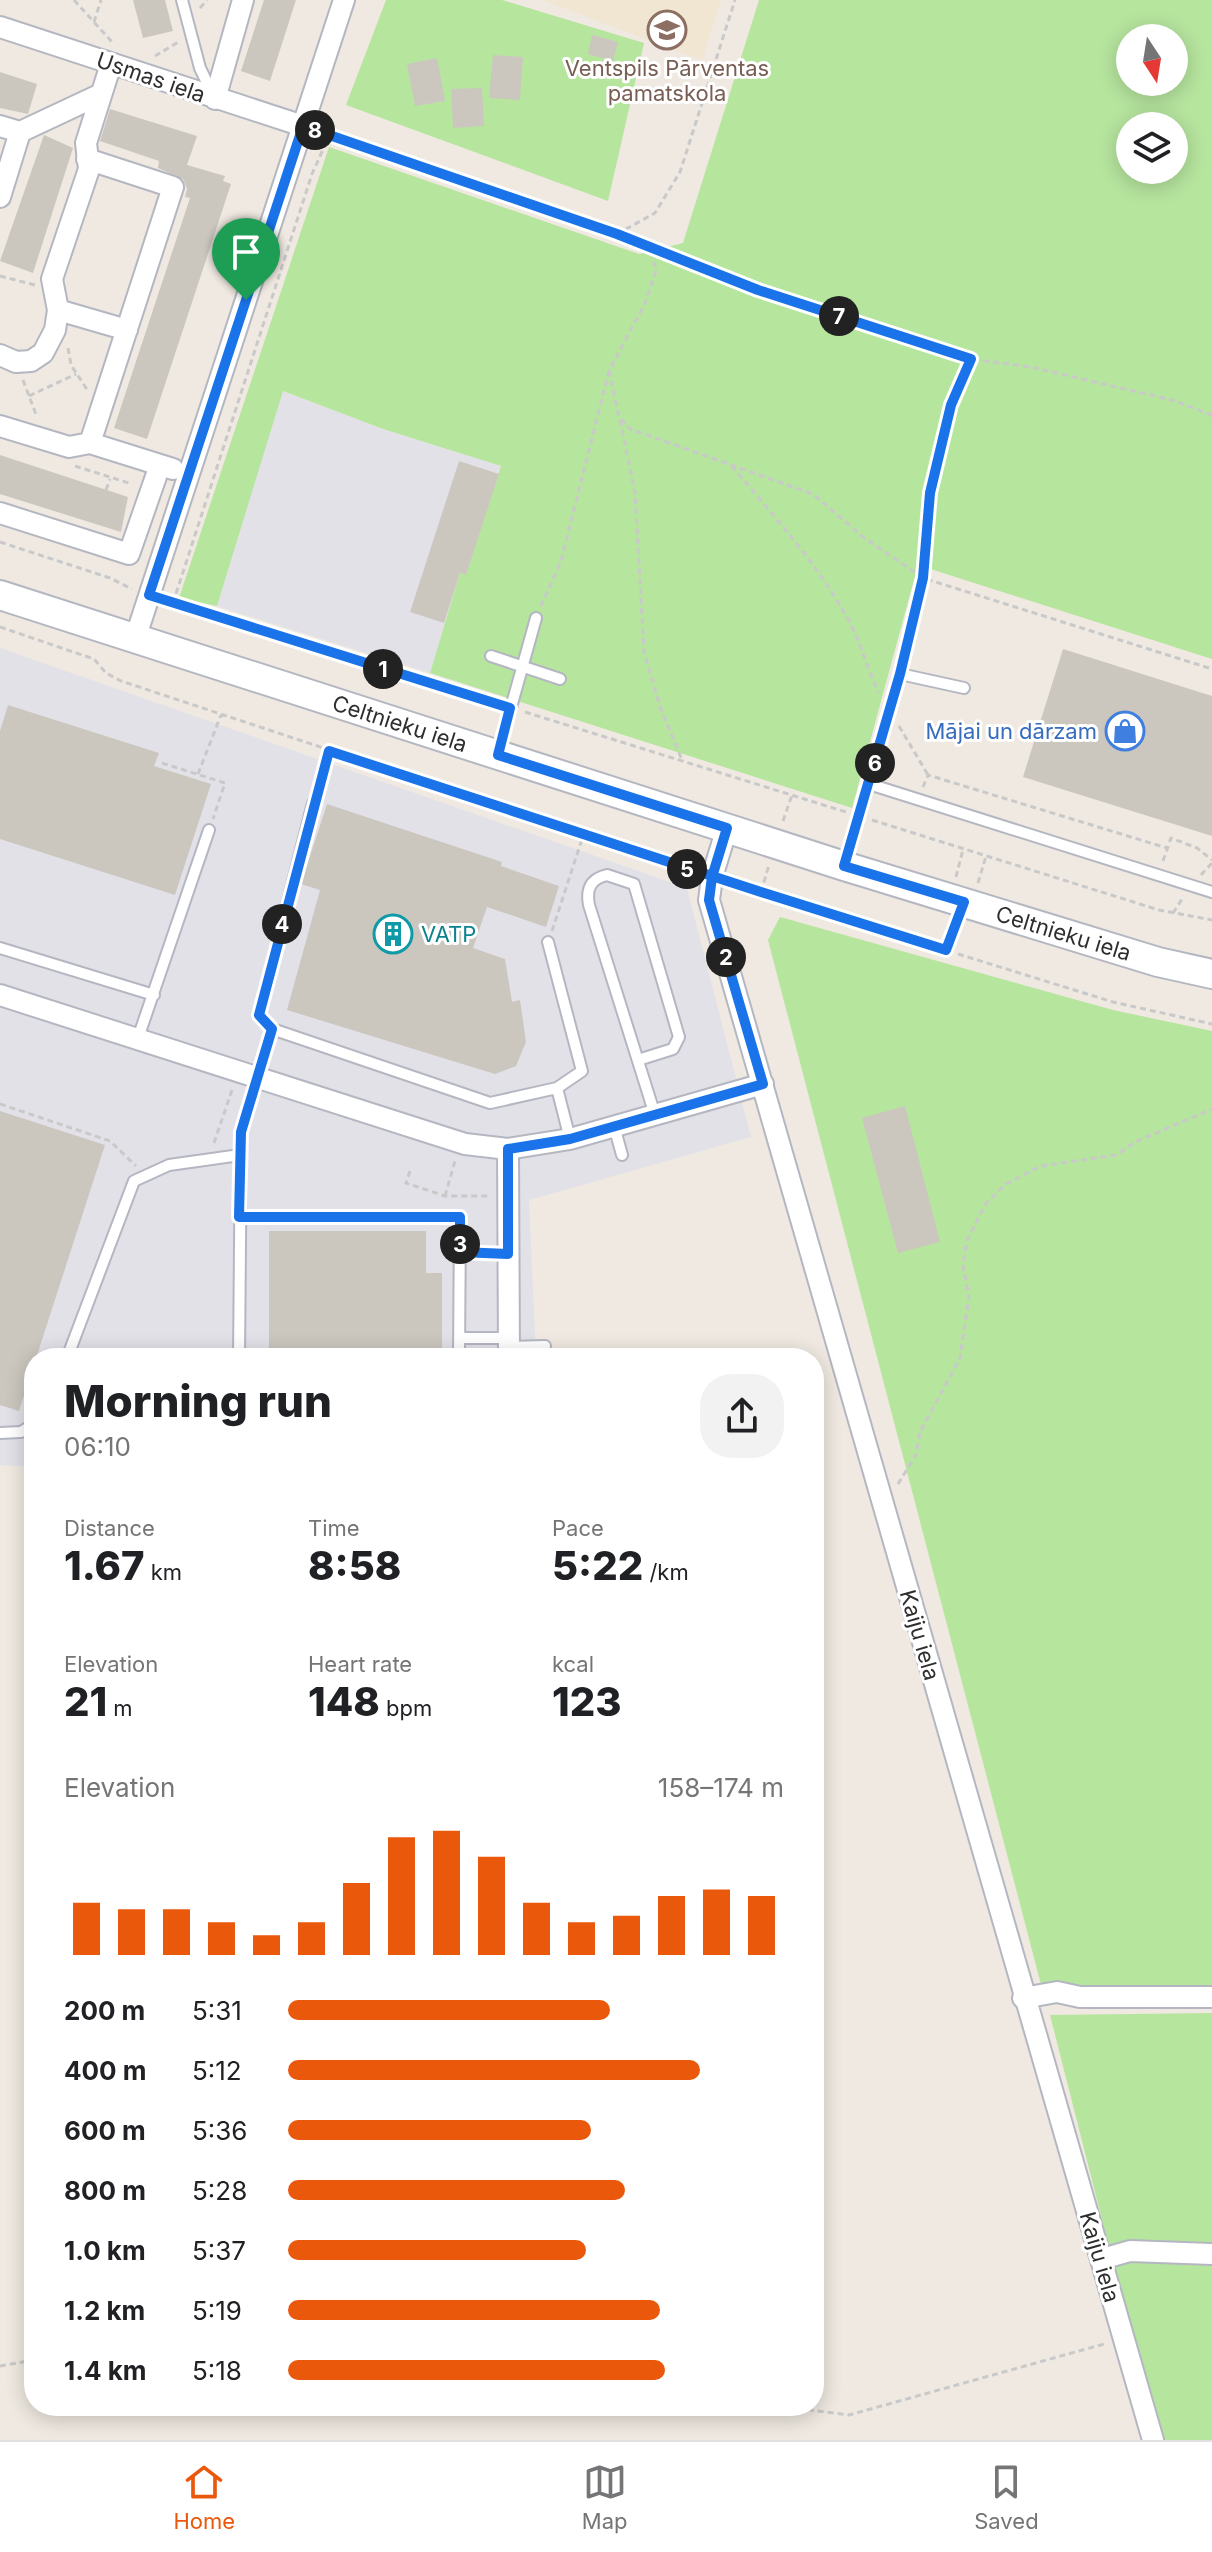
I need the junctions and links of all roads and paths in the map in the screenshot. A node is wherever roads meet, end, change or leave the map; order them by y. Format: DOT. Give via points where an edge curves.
graph roads {
  1 [pos="74,0"];
  2 [pos="101,0"];
  3 [pos="182,0"];
  4 [pos="243,0"];
  5 [pos="344,0"];
  6 [pos="735,0"];
  7 [pos="94,22"];
  8 [pos="0,27"];
  9 [pos="191,35"];
  10 [pos="115,57"];
  11 [pos="154,57"];
  12 [pos="101,94"];
  13 [pos="215,99"];
  14 [pos="303,126"];
  15 [pos="10,129"];
  16 [pos="329,135"];
  17 [pos="87,159"];
  18 [pos="0,197"];
  19 [pos="617,234"];
  20 [pos="651,248"];
  21 [pos="0,276"];
  22 [pos="52,279"];
  23 [pos="60,310"];
  24 [pos="127,330"];
  25 [pos="8,358"];
  26 [pos="971,359"];
  27 [pos="609,371"];
  28 [pos="76,374"];
  29 [pos="29,396"];
  30 [pos="105,400"];
  31 [pos="1212,415"];
  32 [pos="619,417"];
  33 [pos="0,426"];
  34 [pos="45,440"];
  35 [pos="90,443"];
  36 [pos="730,463"];
  37 [pos="160,465"];
  38 [pos="189,474"];
  39 [pos="0,513"];
  40 [pos="0,542"];
  41 [pos="923,578"];
  42 [pos="0,595"];
  43 [pos="149,595"];
  44 [pos="173,603"];
  45 [pos="536,618"];
  46 [pos="0,627"];
  47 [pos="910,631"];
  48 [pos="135,639"];
  49 [pos="491,656"];
  50 [pos="522,666"];
  51 [pos="1212,669"];
  52 [pos="900,674"];
  53 [pos="560,679"];
  54 [pos="964,688"];
  55 [pos="510,708"];
  56 [pos="890,711"];
  57 [pos="221,715"];
  58 [pos="329,751"];
  59 [pos="498,755"];
  60 [pos="682,760"];
  61 [pos="162,763"];
  62 [pos="198,774"];
  63 [pos="928,775"];
  64 [pos="869,784"];
  65 [pos="792,795"];
  66 [pos="919,800"];
  67 [pos="313,803"];
  68 [pos="859,816"];
  69 [pos="727,828"];
  70 [pos="209,830"];
  71 [pos="780,832"];
  72 [pos="583,836"];
  73 [pos="1167,848"];
  74 [pos="963,849"];
  75 [pos="773,854"];
  76 [pos="986,856"];
  77 [pos="1212,860"];
  78 [pos="844,866"];
  79 [pos="1159,876"];
  80 [pos="712,877"];
  81 [pos="761,892"];
  82 [pos="1212,892"];
  83 [pos="964,902"];
  84 [pos="1212,920"];
  85 [pos="548,942"];
  86 [pos="0,948"];
  87 [pos="946,950"];
  88 [pos="1212,974"];
  89 [pos="0,995"];
  90 [pos="154,995"];
  91 [pos="1212,1024"];
  92 [pos="272,1029"];
  93 [pos="138,1038"];
  94 [pos="638,1060"];
  95 [pos="256,1077"];
  96 [pos="763,1084"];
  97 [pos="234,1086"];
  98 [pos="557,1088"];
  99 [pos="0,1104"];
  100 [pos="1212,1109"];
  101 [pos="655,1115"];
  102 [pos="614,1126"];
  103 [pos="570,1139"];
  104 [pos="508,1149"];
  105 [pos="240,1155"];
  106 [pos="622,1155"];
  107 [pos="456,1156"];
  108 [pos="214,1158"];
  109 [pos="410,1171"];
  110 [pos="144,1174"];
  111 [pos="445,1196"];
  112 [pos="492,1196"];
  113 [pos="239,1217"];
  114 [pos="460,1252"];
  115 [pos="508,1254"];
  116 [pos="459,1338"];
  117 [pos="545,1346"];
  118 [pos="508,1347"];
  119 [pos="71,1348"];
  120 [pos="239,1348"];
  121 [pos="459,1348"];
  122 [pos="24,1430"];
  123 [pos="0,1433"];
  124 [pos="892,1494"];
  125 [pos="1212,1997"];
  126 [pos="1023,1998"];
  127 [pos="1212,2254"];
  128 [pos="1102,2259"];
  129 [pos="1124,2338"];
  130 [pos="24,2362"];
  131 [pos="0,2366"];
  132 [pos="824,2412"];
  133 [pos="1153,2440"];
  1 -- 7 [label="path"];
  2 -- 7 [label="path"];
  3 -- 9 [label="lane"];
  4 -- 13 [label="street"];
  5 -- 14 [label="street"];
  6 -- 19 [label="path" via="680,172 655,213"];
  7 -- 10 [label="path"];
  8 -- 10 [label="street, Usmas iela"];
  9 -- 11 [label="path"];
  9 -- 13 [label="lane"];
  10 -- 12 [label="street"];
  10 -- 13 [label="street, Usmas iela"];
  12 -- 15 [label="street"];
  12 -- 17 [label="street" via="86,143"];
  13 -- 14 [label="street, Usmas iela"];
  14 -- 16 [label="path"];
  14 -- 38 [label="street"];
  15 -- 18 [label="street"];
  16 -- 19 [label="path"];
  16 -- 44 [label="path"];
  17 -- 22 [label="street" via="89,169"];
  17 -- 24 [label="street" via="173,187"];
  19 -- 20 [label="path"];
  20 -- 26 [label="path" via="758,290"];
  20 -- 27 [label="path" via="656,271"];
  21 -- 22 [label="path" via="33,286"];
  22 -- 23 [label="street"];
  23 -- 24 [label="street"];
  23 -- 25 [label="street" via="43,353 31,361"];
  23 -- 28 [label="path"];
  24 -- 30 [label="street"];
  25 -- 29 [label="path"];
  26 -- 31 [label="path" via="1143,393"];
  26 -- 41 [label="path" via="951,405 930,493"];
  27 -- 32 [label="path"];
  27 -- 45 [label="path" via="561,561"];
  28 -- 29 [label="path"];
  28 -- 30 [label="path" via="82,386"];
  29 -- 34 [label="path"];
  30 -- 35 [label="street"];
  32 -- 36 [label="path" via="630,429 680,450"];
  32 -- 60 [label="path" via="635,493 644,651"];
  33 -- 34 [label="street"];
  34 -- 35 [label="street" via="69,447"];
  35 -- 37 [label="street"];
  36 -- 41 [label="path" via="813,494"];
  36 -- 56 [label="path" via="804,554 854,630 865,667"];
  37 -- 38 [label="street"];
  37 -- 39 [label="street" via="129,554"];
  38 -- 43 [label="street"];
  40 -- 43 [label="path"];
  41 -- 47 [label="path"];
  41 -- 51 [label="path"];
  42 -- 48 [label="street, Celtnieku iela"];
  43 -- 44 [label="path"];
  43 -- 48 [label="street"];
  44 -- 55 [label="path"];
  45 -- 50 [label="lane"];
  46 -- 57 [label="path" via="94,659 121,681"];
  47 -- 52 [label="lane"];
  48 -- 59 [label="street, Celtnieku iela"];
  49 -- 50 [label="lane"];
  50 -- 53 [label="lane"];
  50 -- 55 [label="lane"];
  52 -- 54 [label="lane"];
  52 -- 56 [label="lane"];
  55 -- 59 [label="lane"];
  55 -- 60 [label="path"];
  56 -- 63 [label="path"];
  56 -- 64 [label="lane"];
  57 -- 58 [label="path"];
  57 -- 62 [label="path"];
  58 -- 67 [label="path"];
  58 -- 72 [label="path"];
  59 -- 69 [label="street, Celtnieku iela"];
  60 -- 65 [label="path"];
  61 -- 62 [label="path"];
  62 -- 70 [label="path" via="225,783"];
  63 -- 66 [label="path"];
  63 -- 73 [label="path"];
  64 -- 66 [label="lane"];
  64 -- 68 [label="lane"];
  65 -- 68 [label="path"];
  65 -- 71 [label="path"];
  66 -- 79 [label="lane"];
  67 -- 92 [label="lane" via="259,1015"];
  68 -- 74 [label="path"];
  68 -- 78 [label="lane"];
  69 -- 78 [label="street, Celtnieku iela"];
  69 -- 80 [label="street, Kaiju iela"];
  70 -- 90 [label="lane"];
  72 -- 80 [label="path"];
  72 -- 85 [label="path"];
  73 -- 77 [label="path" via="1171,838"];
  73 -- 79 [label="path"];
  74 -- 76 [label="path"];
  74 -- 76 [label="path" via="955,876 978,883"];
  75 -- 81 [label="path"];
  76 -- 84 [label="path" via="1159,910"];
  78 -- 83 [label="street, Celtnieku iela"];
  79 -- 82 [label="lane"];
  80 -- 81 [label="path"];
  80 -- 96 [label="street, Kaiju iela" via="709,900"];
  81 -- 87 [label="path"];
  83 -- 87 [label="lane"];
  83 -- 88 [label="street, Celtnieku iela"];
  85 -- 98 [label="lane" via="582,1071"];
  86 -- 90 [label="lane"];
  87 -- 91 [label="path" via="1113,1002"];
  89 -- 93 [label="street"];
  90 -- 93 [label="lane"];
  92 -- 95 [label="lane"];
  92 -- 98 [label="lane" via="490,1103"];
  93 -- 95 [label="street"];
  94 -- 94 [label="lane" via="673,1049 679,1037 634,884 607,875 590,884 589,905"];
  94 -- 101 [label="lane"];
  95 -- 104 [label="street" via="465,1144"];
  95 -- 105 [label="lane"];
  96 -- 101 [label="street"];
  96 -- 126 [label="street, Kaiju iela"];
  97 -- 108 [label="path" via="213,1146"];
  98 -- 103 [label="lane"];
  99 -- 110 [label="path" via="110,1141"];
  100 -- 124 [label="path" via="1116,1155 1041,1166 1006,1184 986,1203 967,1240 963,1266 969,1296 960,1358 920,1432 916,1455"];
  101 -- 102 [label="street"];
  102 -- 103 [label="street"];
  102 -- 106 [label="lane"];
  103 -- 104 [label="street"];
  104 -- 115 [label="street"];
  105 -- 108 [label="lane"];
  105 -- 113 [label="lane"];
  107 -- 111 [label="path"];
  108 -- 110 [label="lane"];
  109 -- 111 [label="path" via="406,1183"];
  110 -- 119 [label="lane" via="134,1181"];
  111 -- 112 [label="path"];
  113 -- 114 [label="lane" via="460,1217"];
  113 -- 120 [label="lane"];
  114 -- 115 [label="lane"];
  114 -- 116 [label="lane"];
  115 -- 118 [label="street"];
  116 -- 118 [label="lane"];
  116 -- 121 [label="lane"];
  117 -- 118 [label="lane"];
  122 -- 123 [label="lane"];
  125 -- 126 [label="street" via="1080,1997 1057,1992"];
  126 -- 128 [label="street, Kaiju iela"];
  127 -- 128 [label="street" via="1130,2251"];
  128 -- 129 [label="street, Kaiju iela"];
  129 -- 132 [label="path" via="849,2415"];
  129 -- 133 [label="street, Kaiju iela"];
  130 -- 131 [label="path"];
}
